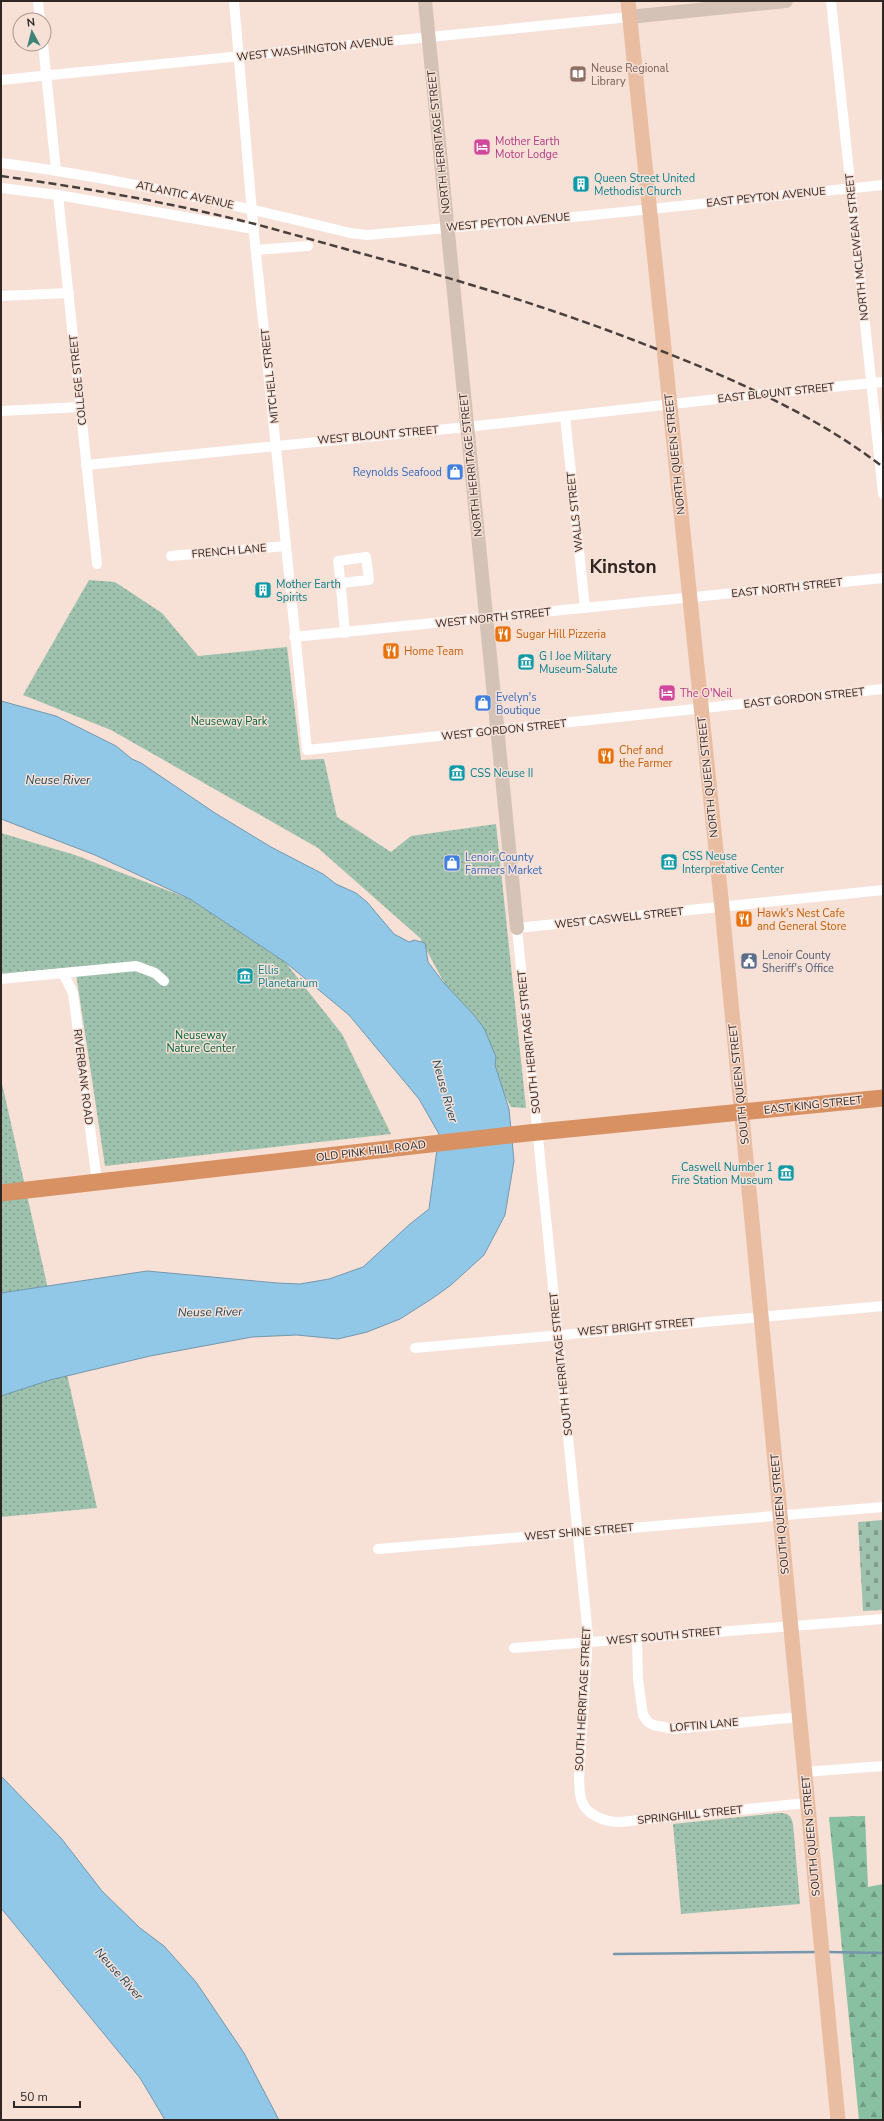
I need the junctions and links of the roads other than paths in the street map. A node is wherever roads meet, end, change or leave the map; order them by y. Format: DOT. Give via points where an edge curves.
graph roads {
  1 [pos="38,1"];
  2 [pos="234,1"];
  3 [pos="425,1"];
  4 [pos="628,1"];
  5 [pos="786,1"];
  6 [pos="831,1"];
  7 [pos="39,12"];
  8 [pos="629,17"];
  9 [pos="428,37"];
  10 [pos="44,52"];
  11 [pos="239,56"];
  12 [pos="46,76"];
  13 [pos="1,80"];
  14 [pos="1,163"];
  15 [pos="56,170"];
  16 [pos="883,185"];
  17 [pos="1,188"];
  18 [pos="851,188"];
  19 [pos="58,195"];
  20 [pos="649,209"];
  21 [pos="253,210"];
  22 [pos="447,227"];
  23 [pos="254,229"];
  24 [pos="367,235"];
  25 [pos="308,246"];
  26 [pos="256,250"];
  27 [pos="68,293"];
  28 [pos="1,296"];
  29 [pos="883,382"];
  30 [pos="872,383"];
  31 [pos="670,405"];
  32 [pos="81,407"];
  33 [pos="1,410"];
  34 [pos="565,416"];
  35 [pos="467,427"];
  36 [pos="277,444"];
  37 [pos="86,465"];
  38 [pos="883,494"];
  39 [pos="286,546"];
  40 [pos="171,556"];
  41 [pos="97,564"];
  42 [pos="883,578"];
  43 [pos="340,583"];
  44 [pos="690,598"];
  45 [pos="585,608"];
  46 [pos="487,618"];
  47 [pos="345,633"];
  48 [pos="294,637"];
  49 [pos="883,689"];
  50 [pos="702,709"];
  51 [pos="498,731"];
  52 [pos="307,750"];
  53 [pos="883,890"];
  54 [pos="722,908"];
  55 [pos="517,928"];
  56 [pos="63,973"];
  57 [pos="1,979"];
  58 [pos="164,981"];
  59 [pos="883,1098"];
  60 [pos="742,1113"];
  61 [pos="533,1133"];
  62 [pos="97,1183"];
  63 [pos="1,1193"];
  64 [pos="883,1306"];
  65 [pos="761,1316"];
  66 [pos="558,1334"];
  67 [pos="415,1348"];
  68 [pos="883,1507"];
  69 [pos="780,1516"];
  70 [pos="578,1532"];
  71 [pos="378,1549"];
  72 [pos="883,1619"];
  73 [pos="791,1626"];
  74 [pos="637,1638"];
  75 [pos="587,1642"];
  76 [pos="514,1648"];
  77 [pos="799,1717"];
  78 [pos="883,1766"];
  79 [pos="804,1772"];
  80 [pos="581,1800"];
  81 [pos="807,1803"];
  82 [pos="838,2120"];
  1 -- 7 [label="street"];
  2 -- 11 [label="street, MITCHELL STREET"];
  3 -- 9 [label="street, NORTH HERRITAGE STREET"];
  4 -- 8 [label="main road, NORTH QUEEN STREET"];
  5 -- 8 [label="street"];
  6 -- 18 [label="street, NORTH MCLEWEAN STREET"];
  8 -- 9 [label="street, WEST WASHINGTON AVENUE"];
  8 -- 20 [label="main road, NORTH QUEEN STREET"];
  9 -- 11 [label="street, WEST WASHINGTON AVENUE"];
  9 -- 22 [label="street, NORTH HERRITAGE STREET"];
  10 -- 12 [label="street"];
  11 -- 12 [label="street, WEST WASHINGTON AVENUE"];
  11 -- 21 [label="street, MITCHELL STREET"];
  12 -- 13 [label="street, WEST WASHINGTON AVENUE"];
  12 -- 15 [label="street"];
  14 -- 15 [label="street, ATLANTIC AVENUE"];
  15 -- 21 [label="street, ATLANTIC AVENUE"];
  16 -- 18 [label="street, EAST PEYTON AVENUE"];
  17 -- 19 [label="street, ATLANTIC AVENUE"];
  18 -- 20 [label="street, EAST PEYTON AVENUE"];
  18 -- 30 [label="street, NORTH MCLEWEAN STREET"];
  19 -- 23 [label="street, ATLANTIC AVENUE"];
  19 -- 27 [label="street, COLLEGE STREET"];
  20 -- 22 [label="street, WEST PEYTON AVENUE"];
  20 -- 31 [label="main road, NORTH QUEEN STREET"];
  21 -- 23 [label="street, MITCHELL STREET"];
  21 -- 24 [label="street, ATLANTIC AVENUE"];
  22 -- 24 [label="street, WEST PEYTON AVENUE"];
  22 -- 35 [label="street, NORTH HERRITAGE STREET"];
  23 -- 26 [label="street, MITCHELL STREET"];
  25 -- 26 [label="street"];
  26 -- 36 [label="street, MITCHELL STREET"];
  27 -- 28 [label="street"];
  27 -- 32 [label="street, COLLEGE STREET"];
  29 -- 30 [label="street, EAST BLOUNT STREET"];
  30 -- 31 [label="street, EAST BLOUNT STREET"];
  30 -- 38 [label="street, NORTH MCLEWEAN STREET"];
  31 -- 34 [label="street, WEST BLOUNT STREET"];
  31 -- 44 [label="main road, NORTH QUEEN STREET"];
  32 -- 33 [label="street"];
  32 -- 37 [label="street, COLLEGE STREET"];
  34 -- 35 [label="street, WEST BLOUNT STREET"];
  34 -- 45 [label="street, WALLS STREET"];
  35 -- 36 [label="street, WEST BLOUNT STREET"];
  35 -- 46 [label="street, NORTH HERRITAGE STREET"];
  36 -- 37 [label="street, WEST BLOUNT STREET"];
  36 -- 39 [label="street, MITCHELL STREET"];
  37 -- 41 [label="street, COLLEGE STREET"];
  39 -- 40 [label="street, FRENCH LANE"];
  39 -- 48 [label="street, MITCHELL STREET"];
  42 -- 44 [label="street, EAST NORTH STREET"];
  43 -- 47 [label="street"];
  44 -- 45 [label="street, WEST NORTH STREET"];
  44 -- 50 [label="main road, NORTH QUEEN STREET"];
  45 -- 46 [label="street, WEST NORTH STREET"];
  46 -- 47 [label="street, WEST NORTH STREET"];
  46 -- 51 [label="street, NORTH HERRITAGE STREET"];
  47 -- 48 [label="street, WEST NORTH STREET"];
  48 -- 52 [label="street, MITCHELL STREET"];
  49 -- 50 [label="street, EAST GORDON STREET"];
  50 -- 51 [label="street, WEST GORDON STREET"];
  50 -- 54 [label="main road, NORTH QUEEN STREET"];
  51 -- 52 [label="street, WEST GORDON STREET"];
  51 -- 55 [label="street, NORTH HERRITAGE STREET"];
  53 -- 54 [label="street, WEST CASWELL STREET"];
  54 -- 55 [label="street, WEST CASWELL STREET"];
  54 -- 60 [label="main road, SOUTH QUEEN STREET"];
  55 -- 61 [label="street, SOUTH HERRITAGE STREET"];
  56 -- 57 [label="street"];
  56 -- 58 [label="street" via="136,966 155,973"];
  56 -- 62 [label="street, RIVERBANK ROAD" via="73,993"];
  59 -- 60 [label="highway, EAST KING STREET"];
  60 -- 61 [label="highway, OLD PINK HILL ROAD"];
  60 -- 65 [label="main road, SOUTH QUEEN STREET"];
  61 -- 62 [label="highway, OLD PINK HILL ROAD"];
  61 -- 66 [label="street, SOUTH HERRITAGE STREET"];
  62 -- 63 [label="highway, OLD PINK HILL ROAD"];
  64 -- 65 [label="street, WEST BRIGHT STREET"];
  65 -- 66 [label="street, WEST BRIGHT STREET"];
  65 -- 69 [label="main road, SOUTH QUEEN STREET"];
  66 -- 67 [label="street, WEST BRIGHT STREET"];
  66 -- 70 [label="street, SOUTH HERRITAGE STREET"];
  68 -- 69 [label="street, WEST SHINE STREET"];
  69 -- 70 [label="street, WEST SHINE STREET"];
  69 -- 73 [label="main road, SOUTH QUEEN STREET"];
  70 -- 71 [label="street, WEST SHINE STREET"];
  70 -- 75 [label="street, SOUTH HERRITAGE STREET"];
  72 -- 73 [label="street, WEST SOUTH STREET"];
  73 -- 74 [label="street, WEST SOUTH STREET"];
  73 -- 77 [label="main road, SOUTH QUEEN STREET"];
  74 -- 75 [label="street, WEST SOUTH STREET"];
  74 -- 77 [label="street, LOFTIN LANE" via="638,1679 643,1714 653,1725 674,1729"];
  75 -- 76 [label="street, WEST SOUTH STREET"];
  75 -- 80 [label="street, SOUTH HERRITAGE STREET" via="579,1779"];
  77 -- 79 [label="main road, SOUTH QUEEN STREET"];
  78 -- 79 [label="street"];
  79 -- 81 [label="main road, SOUTH QUEEN STREET"];
  80 -- 81 [label="street, SPRINGHILL STREET" via="591,1814 609,1822"];
  81 -- 82 [label="main road, SOUTH QUEEN STREET"];
}
